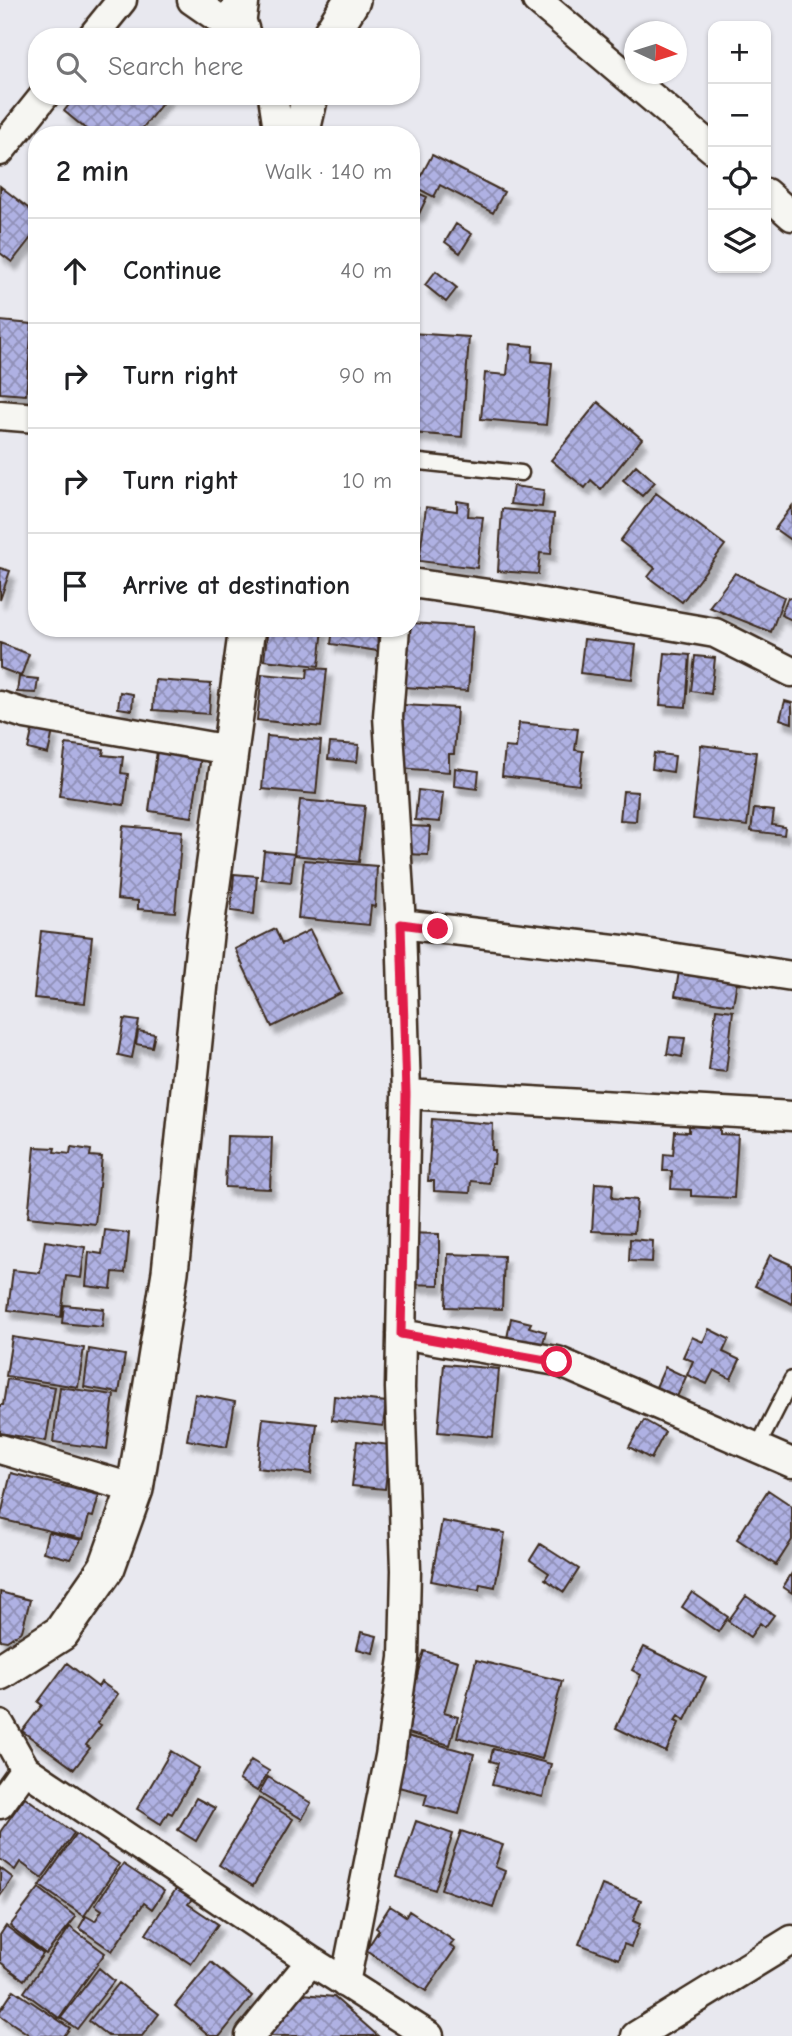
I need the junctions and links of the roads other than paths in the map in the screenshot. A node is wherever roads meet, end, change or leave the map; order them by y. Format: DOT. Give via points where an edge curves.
graph roads {
  1 [pos="122,0"];
  2 [pos="192,0"];
  3 [pos="331,0"];
  4 [pos="352,0"];
  5 [pos="537,0"];
  6 [pos="242,24"];
  7 [pos="99,28"];
  8 [pos="332,28"];
  9 [pos="335,28"];
  10 [pos="37,105"];
  11 [pos="274,105"];
  12 [pos="308,105"];
  13 [pos="278,126"];
  14 [pos="303,126"];
  15 [pos="711,147"];
  16 [pos="0,151"];
  17 [pos="771,198"];
  18 [pos="792,216"];
  19 [pos="0,415"];
  20 [pos="28,417"];
  21 [pos="420,462"];
  22 [pos="522,473"];
  23 [pos="420,584"];
  24 [pos="246,637"];
  25 [pos="394,637"];
  26 [pos="792,672"];
  27 [pos="0,706"];
  28 [pos="229,750"];
  29 [pos="401,924"];
  30 [pos="792,976"];
  31 [pos="406,1094"];
  32 [pos="792,1116"];
  33 [pos="401,1334"];
  34 [pos="792,1379"];
  35 [pos="757,1448"];
  36 [pos="0,1449"];
  37 [pos="792,1464"];
  38 [pos="135,1489"];
  39 [pos="0,1672"];
  40 [pos="0,1725"];
  41 [pos="25,1769"];
  42 [pos="0,1804"];
  43 [pos="789,1948"];
  44 [pos="311,1961"];
  45 [pos="345,1983"];
  46 [pos="250,2036"];
  47 [pos="429,2036"];
  48 [pos="636,2036"];
  1 -- 7 [label="street"];
  2 -- 6 [label="street"];
  3 -- 8 [label="street"];
  4 -- 9 [label="street"];
  5 -- 15 [label="street"];
  10 -- 16 [label="street"];
  11 -- 13 [label="street"];
  12 -- 14 [label="street"];
  17 -- 18 [label="street"];
  19 -- 20 [label="street"];
  21 -- 22 [label="lane"];
  23 -- 26 [label="street" via="715,633"];
  24 -- 28 [label="street"];
  25 -- 29 [label="street" via="388,716"];
  27 -- 28 [label="street"];
  28 -- 38 [label="street" via="170,1272"];
  29 -- 30 [label="street" via="631,951"];
  29 -- 31 [label="street"];
  31 -- 32 [label="street"];
  31 -- 33 [label="street"];
  33 -- 35 [label="street" via="557,1362"];
  33 -- 45 [label="street" via="404,1658 390,1756"];
  34 -- 35 [label="lane"];
  35 -- 37 [label="street"];
  36 -- 38 [label="street"];
  38 -- 39 [label="street" via="107,1567 61,1633"];
  40 -- 41 [label="street"];
  41 -- 42 [label="street"];
  41 -- 44 [label="street"];
  43 -- 48 [label="street"];
  44 -- 45 [label="street"];
  44 -- 46 [label="street"];
  45 -- 47 [label="street"];
}
